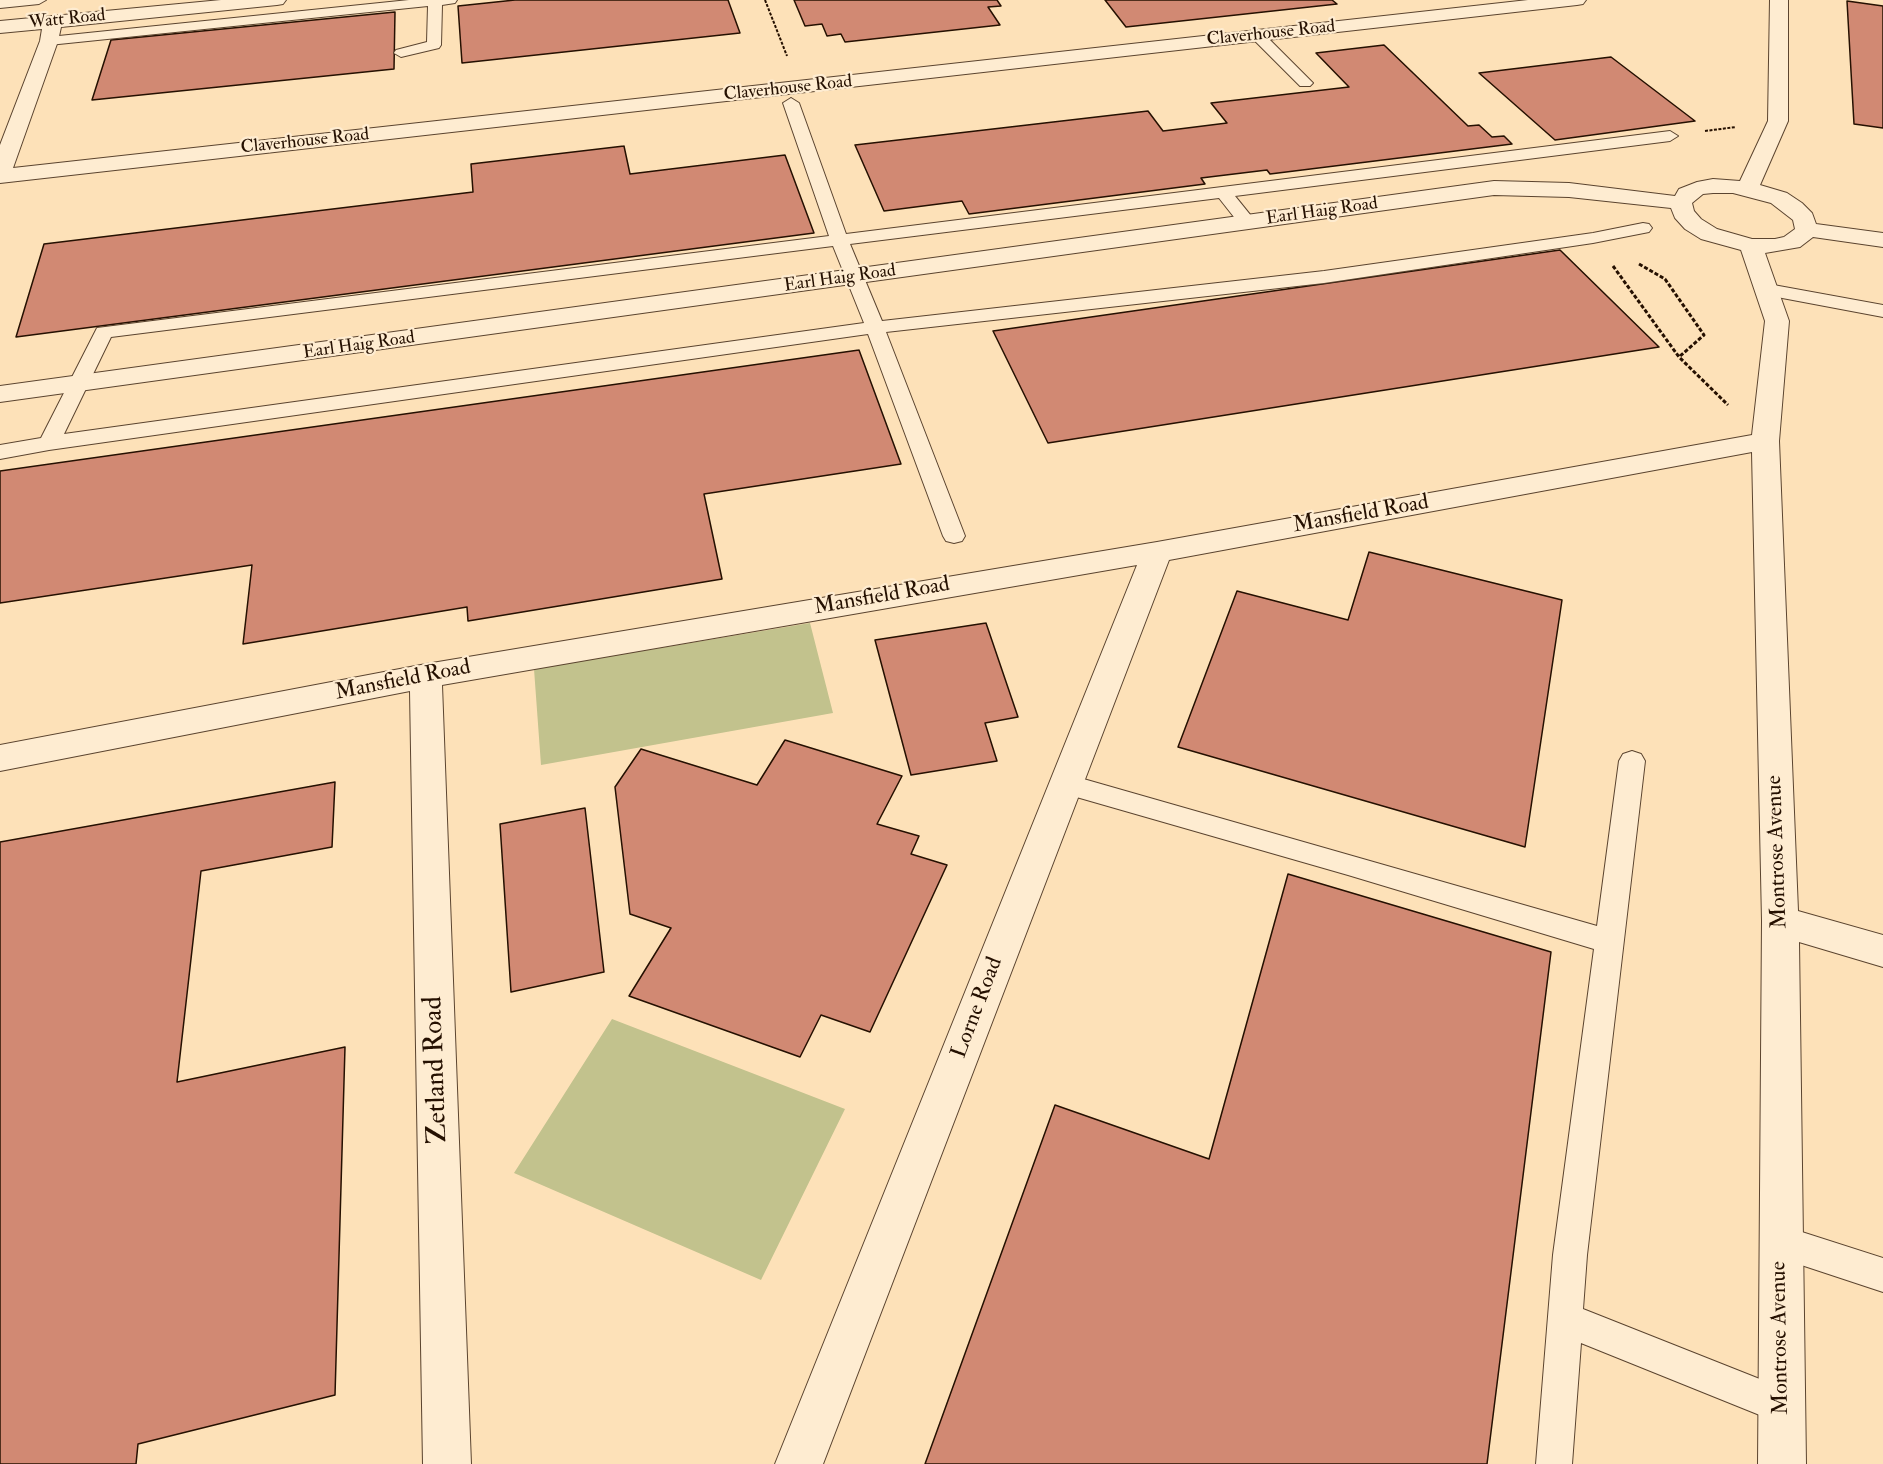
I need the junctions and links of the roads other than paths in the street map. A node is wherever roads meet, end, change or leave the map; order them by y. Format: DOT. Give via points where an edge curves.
graph roads {
  1 [pos="39,0"];
  2 [pos="287,0"];
  3 [pos="440,0"];
  4 [pos="1577,0"];
  5 [pos="1779,0"];
  6 [pos="0,4"];
  7 [pos="280,8"];
  8 [pos="0,27"];
  9 [pos="50,31"];
  10 [pos="1258,36"];
  11 [pos="401,53"];
  12 [pos="1305,83"];
  13 [pos="791,103"];
  14 [pos="1670,136"];
  15 [pos="0,174"];
  16 [pos="1747,189"];
  17 [pos="1224,193"];
  18 [pos="1681,203"];
  19 [pos="1246,222"];
  20 [pos="1644,228"];
  21 [pos="1806,229"];
  22 [pos="839,240"];
  23 [pos="1883,240"];
  24 [pos="1751,246"];
  25 [pos="853,277"];
  26 [pos="1768,290"];
  27 [pos="1883,311"];
  28 [pos="875,327"];
  29 [pos="77,385"];
  30 [pos="0,394"];
  31 [pos="1765,441"];
  32 [pos="49,443"];
  33 [pos="0,452"];
  34 [pos="954,536"];
  35 [pos="1157,552"];
  36 [pos="426,675"];
  37 [pos="0,758"];
  38 [pos="1632,761"];
  39 [pos="1066,784"];
  40 [pos="1780,921"];
  41 [pos="1610,942"];
  42 [pos="1883,951"];
  43 [pos="1780,1242"];
  44 [pos="1883,1275"];
  45 [pos="1566,1320"];
  46 [pos="1782,1406"];
  47 [pos="447,1464"];
  48 [pos="799,1464"];
  49 [pos="1554,1464"];
  50 [pos="1782,1464"];
  1 -- 6 [label="lane"];
  2 -- 7 [label="lane"];
  3 -- 7 [label="lane"];
  3 -- 11 [label="lane" via="434,45"];
  4 -- 10 [label="street, Claverhouse Road"];
  5 -- 16 [label="street" via="1778,121"];
  7 -- 9 [label="street, Watt Road"];
  8 -- 9 [label="street, Watt Road"];
  9 -- 15 [label="street"];
  10 -- 12 [label="lane"];
  10 -- 15 [label="street, Claverhouse Road"];
  13 -- 22 [label="lane"];
  14 -- 17 [label="lane"];
  16 -- 18 [label="street" via="1697,189"];
  16 -- 21 [label="street" via="1779,198 1794,208 1804,218"];
  17 -- 19 [label="lane"];
  17 -- 22 [label="lane"];
  18 -- 19 [label="street, Earl Haig Road" via="1569,190 1494,188"];
  18 -- 24 [label="street" via="1683,213 1701,229"];
  19 -- 25 [label="street, Earl Haig Road"];
  20 -- 28 [label="lane" via="1324,277"];
  21 -- 23 [label="street"];
  21 -- 24 [label="street" via="1803,236 1792,242"];
  22 -- 25 [label="lane"];
  22 -- 29 [label="lane" via="104,332"];
  24 -- 26 [label="street, Montrose Avenue"];
  25 -- 28 [label="lane"];
  25 -- 29 [label="street, Earl Haig Road"];
  26 -- 27 [label="lane"];
  26 -- 31 [label="street, Montrose Avenue" via="1777,321"];
  28 -- 32 [label="lane"];
  28 -- 34 [label="lane"];
  29 -- 30 [label="street, Earl Haig Road"];
  29 -- 32 [label="lane"];
  31 -- 35 [label="street, Mansfield Road"];
  31 -- 40 [label="street, Montrose Avenue"];
  32 -- 33 [label="lane"];
  35 -- 36 [label="street, Mansfield Road"];
  35 -- 39 [label="street, Lorne Road"];
  36 -- 37 [label="street, Mansfield Road"];
  36 -- 47 [label="street, Zetland Road"];
  38 -- 41 [label="lane"];
  39 -- 41 [label="lane"];
  39 -- 48 [label="street, Lorne Road"];
  40 -- 42 [label="street"];
  40 -- 43 [label="street, Montrose Avenue"];
  41 -- 45 [label="lane" via="1570,1255"];
  43 -- 44 [label="lane"];
  43 -- 46 [label="street, Montrose Avenue"];
  45 -- 46 [label="lane"];
  45 -- 49 [label="lane"];
  46 -- 50 [label="street, Montrose Avenue"];
}
